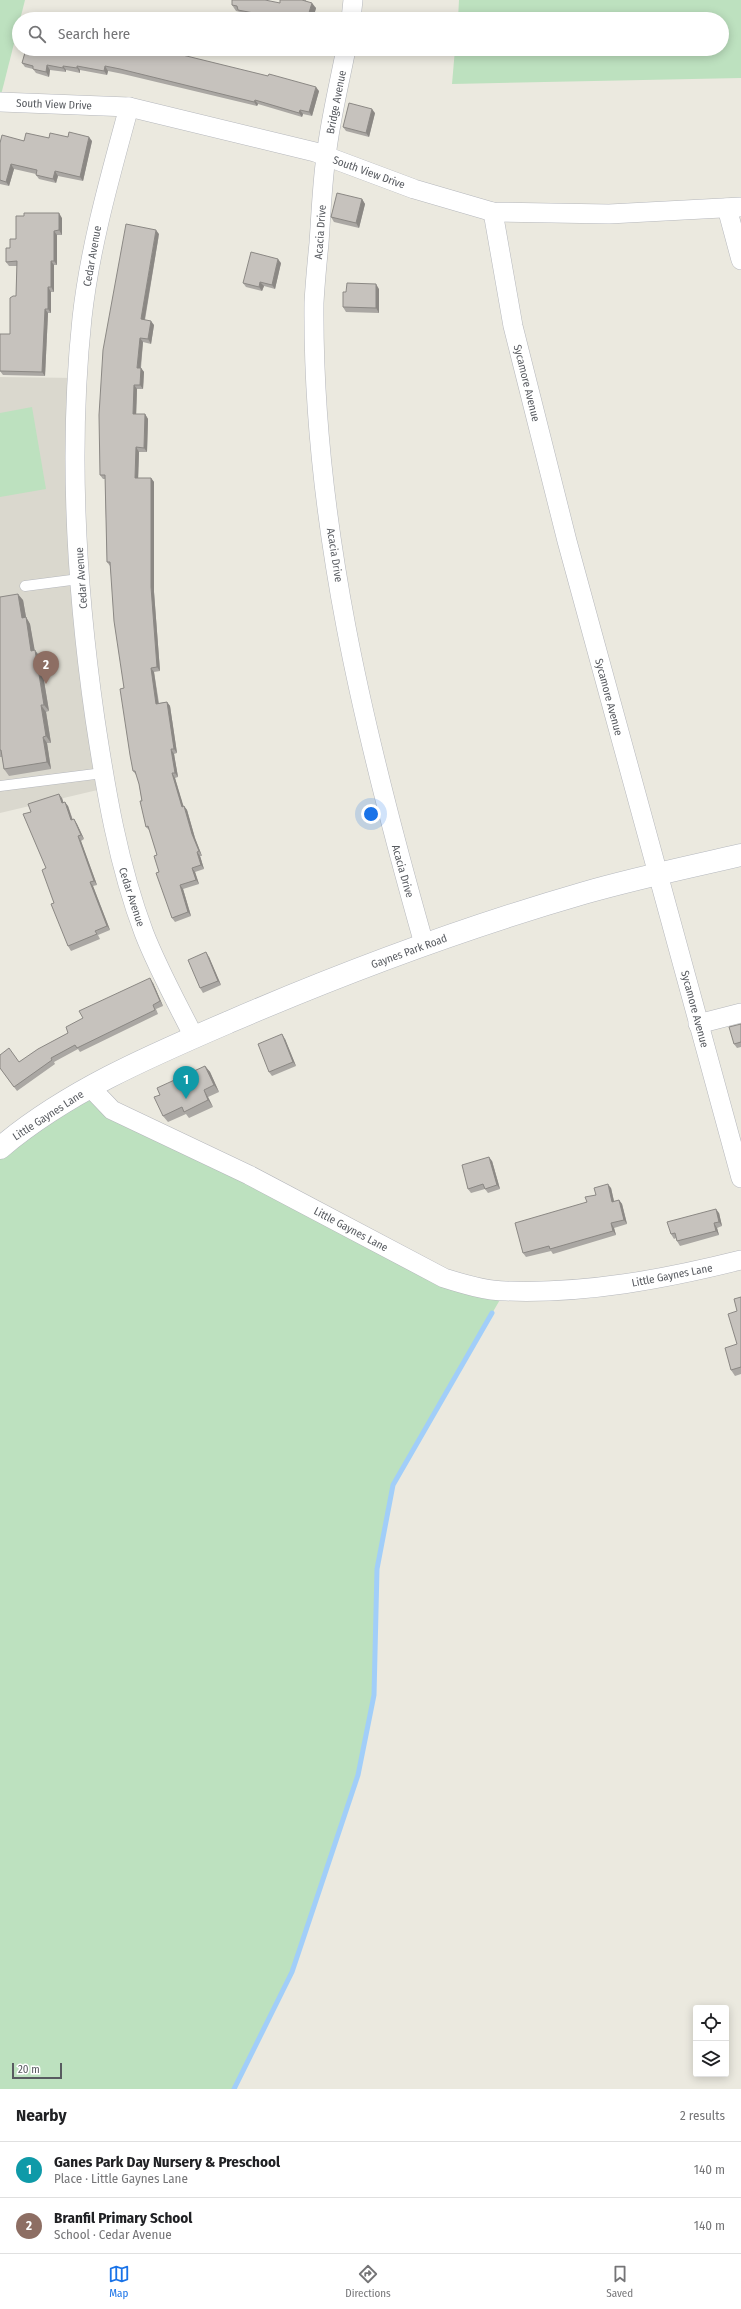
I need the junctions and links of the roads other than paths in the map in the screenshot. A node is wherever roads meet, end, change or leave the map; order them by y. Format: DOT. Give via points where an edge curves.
graph roads {
  1 [pos="353,0"];
  2 [pos="352,12"];
  3 [pos="345,56"];
  4 [pos="0,102"];
  5 [pos="129,108"];
  6 [pos="326,156"];
  7 [pos="734,208"];
  8 [pos="493,212"];
  9 [pos="741,260"];
  10 [pos="79,579"];
  11 [pos="25,586"];
  12 [pos="103,773"];
  13 [pos="0,786"];
  14 [pos="741,855"];
  15 [pos="658,875"];
  16 [pos="424,944"];
  17 [pos="741,1013"];
  18 [pos="698,1024"];
  19 [pos="194,1037"];
  20 [pos="91,1088"];
  21 [pos="0,1146"];
  22 [pos="741,1178"];
  23 [pos="741,1260"];
  1 -- 2 [label="street"];
  3 -- 6 [label="street, Bridge Avenue"];
  4 -- 5 [label="street, South View Drive"];
  5 -- 6 [label="street, South View Drive"];
  5 -- 10 [label="street, Cedar Avenue" via="99,219 82,316 75,455"];
  6 -- 8 [label="street, South View Drive" via="414,189"];
  6 -- 16 [label="street, Acacia Drive" via="314,300 315,368 321,456 332,545 361,702 390,823"];
  7 -- 8 [label="street, South View Drive" via="609,214"];
  7 -- 9 [label="street"];
  8 -- 15 [label="street, Sycamore Avenue" via="515,333 571,556"];
  10 -- 11 [label="lane"];
  10 -- 12 [label="street, Cedar Avenue"];
  12 -- 13 [label="lane"];
  12 -- 19 [label="street, Cedar Avenue" via="121,862 144,935"];
  14 -- 15 [label="street, Gaynes Park Road"];
  15 -- 16 [label="street, Gaynes Park Road" via="586,892"];
  15 -- 18 [label="street, Sycamore Avenue"];
  16 -- 19 [label="street, Gaynes Park Road" via="318,984"];
  17 -- 18 [label="street"];
  18 -- 22 [label="street, Sycamore Avenue"];
  19 -- 20 [label="street, Gaynes Park Road"];
  20 -- 21 [label="street, Little Gaynes Lane" via="35,1121"];
  20 -- 23 [label="street, Little Gaynes Lane" via="112,1110 249,1175 444,1278 460,1283 505,1291 568,1289 624,1284"];
}
